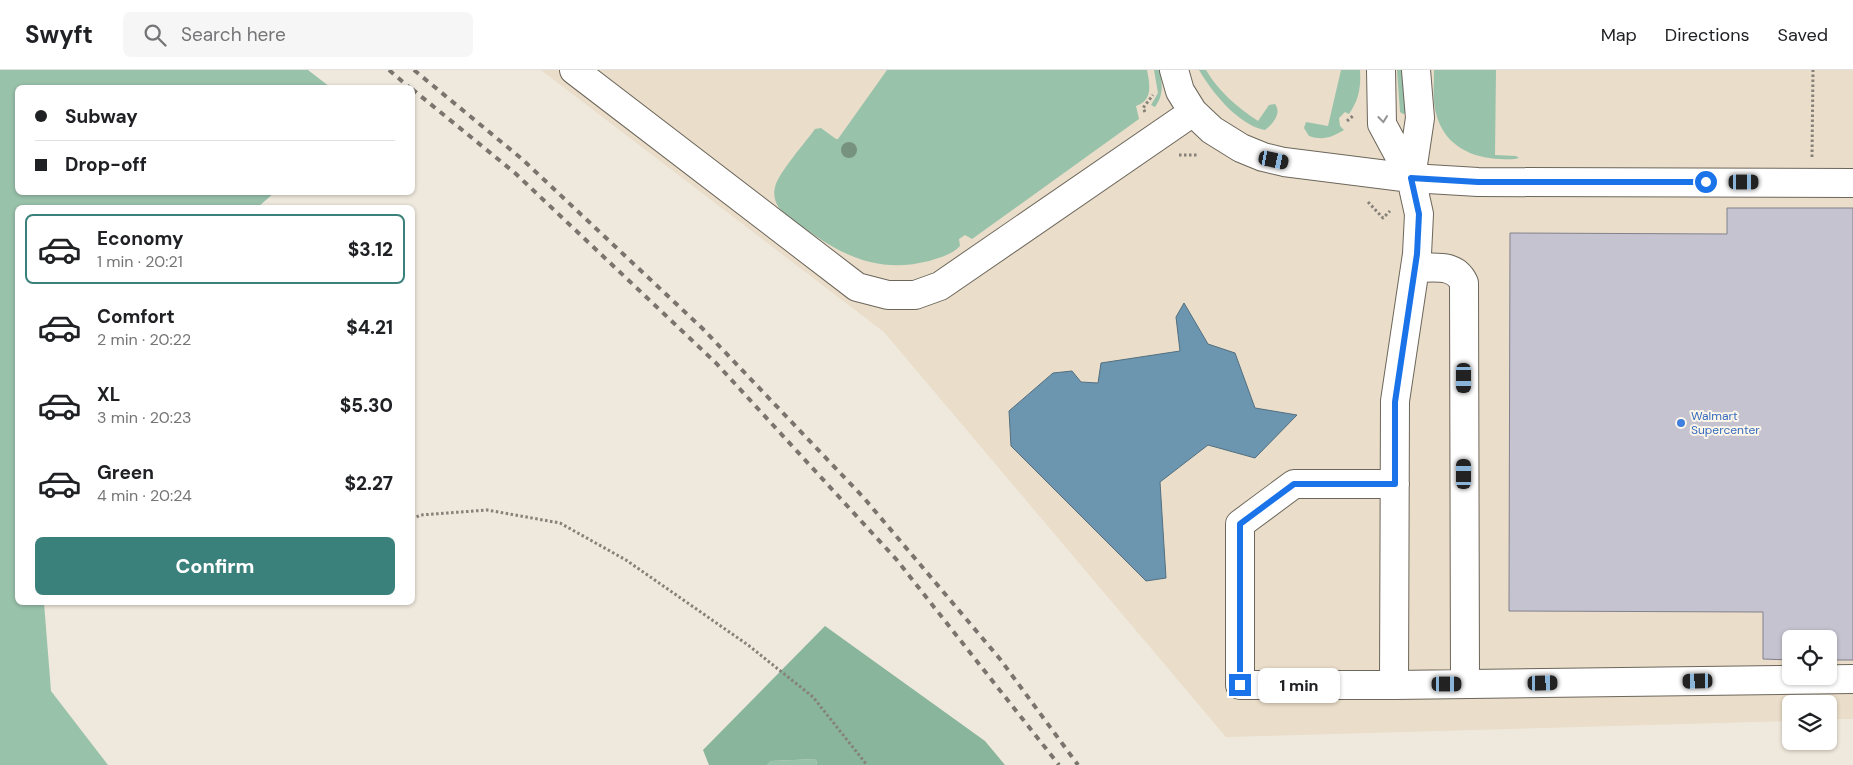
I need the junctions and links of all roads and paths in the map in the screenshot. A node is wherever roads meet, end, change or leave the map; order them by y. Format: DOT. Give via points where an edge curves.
graph roads {
  1 [pos="574,70"];
  2 [pos="1174,70"];
  3 [pos="1381,70"];
  4 [pos="1416,70"];
  5 [pos="1812,70"];
  6 [pos="1193,112"];
  7 [pos="1411,178"];
  8 [pos="1811,183"];
  9 [pos="1853,183"];
  10 [pos="1415,268"];
  11 [pos="1395,484"];
  12 [pos="415,518"];
  13 [pos="1853,679"];
  14 [pos="1465,684"];
  15 [pos="1394,685"];
  16 [pos="867,765"];
  1 -- 6 [label="lane" via="857,287 888,295 916,295 940,286"];
  2 -- 6 [label="lane" via="1180,91"];
  3 -- 7 [label="lane, one-way" via="1382,124"];
  4 -- 7 [label="lane" via="1420,118"];
  5 -- 8 [label="path"];
  6 -- 7 [label="lane" via="1212,130 1263,158"];
  7 -- 8 [label="lane" via="1478,182"];
  7 -- 10 [label="lane" via="1419,214"];
  8 -- 9 [label="lane"];
  10 -- 11 [label="lane" via="1395,402"];
  10 -- 14 [label="lane" via="1451,269 1460,274 1464,283"];
  11 -- 15 [label="lane"];
  11 -- 15 [label="lane" via="1294,484 1240,524 1240,685"];
  12 -- 16 [label="path" via="487,510 560,523 626,560 748,645 813,697"];
  13 -- 14 [label="lane"];
  14 -- 15 [label="lane"];
}
